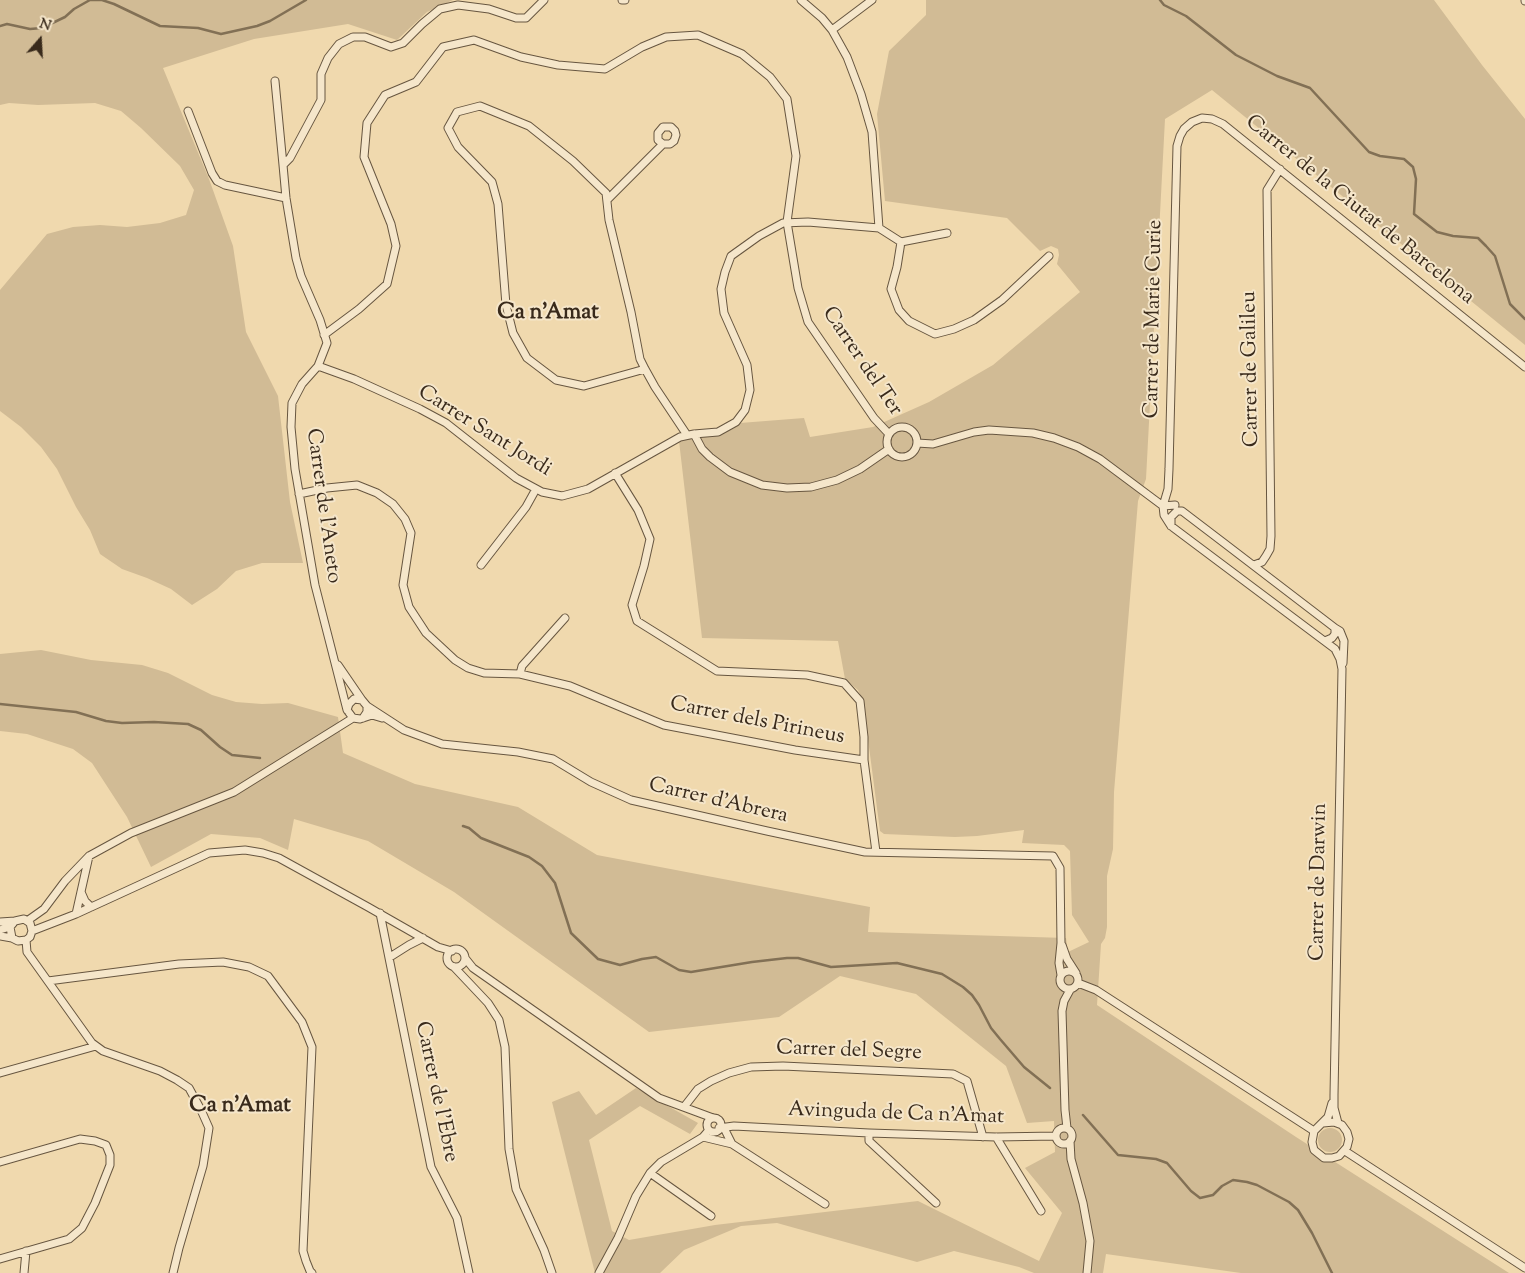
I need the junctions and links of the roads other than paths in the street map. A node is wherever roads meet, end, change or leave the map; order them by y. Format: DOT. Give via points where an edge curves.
graph roads {
  1 [pos="544,0"];
  2 [pos="801,0"];
  3 [pos="872,0"];
  4 [pos="832,30"];
  5 [pos="275,81"];
  6 [pos="188,112"];
  7 [pos="663,144"];
  8 [pos="1177,150"];
  9 [pos="283,165"];
  10 [pos="1280,169"];
  11 [pos="286,198"];
  12 [pos="607,200"];
  13 [pos="787,222"];
  14 [pos="879,228"];
  15 [pos="947,233"];
  16 [pos="901,242"];
  17 [pos="1049,256"];
  18 [pos="324,335"];
  19 [pos="318,366"];
  20 [pos="1525,368"];
  21 [pos="645,369"];
  22 [pos="690,434"];
  23 [pos="889,434"];
  24 [pos="916,443"];
  25 [pos="889,449"];
  26 [pos="615,473"];
  27 [pos="536,489"];
  28 [pos="1168,489"];
  29 [pos="299,494"];
  30 [pos="1163,506"];
  31 [pos="1175,506"];
  32 [pos="1182,511"];
  33 [pos="1172,526"];
  34 [pos="481,565"];
  35 [pos="1254,565"];
  36 [pos="565,618"];
  37 [pos="1336,628"];
  38 [pos="1325,641"];
  39 [pos="334,657"];
  40 [pos="1342,669"];
  41 [pos="520,674"];
  42 [pos="362,700"];
  43 [pos="368,706"];
  44 [pos="348,710"];
  45 [pos="353,718"];
  46 [pos="363,718"];
  47 [pos="390,720"];
  48 [pos="864,760"];
  49 [pos="876,852"];
  50 [pos="89,856"];
  51 [pos="81,892"];
  52 [pos="91,907"];
  53 [pos="380,913"];
  54 [pos="76,914"];
  55 [pos="27,921"];
  56 [pos="0,922"];
  57 [pos="13,924"];
  58 [pos="0,930"];
  59 [pos="32,931"];
  60 [pos="0,936"];
  61 [pos="12,938"];
  62 [pos="423,938"];
  63 [pos="26,940"];
  64 [pos="1061,943"];
  65 [pos="438,947"];
  66 [pos="452,951"];
  67 [pos="390,957"];
  68 [pos="465,958"];
  69 [pos="448,959"];
  70 [pos="457,967"];
  71 [pos="473,968"];
  72 [pos="1076,974"];
  73 [pos="1061,975"];
  74 [pos="48,981"];
  75 [pos="1078,983"];
  76 [pos="1067,989"];
  77 [pos="96,1046"];
  78 [pos="0,1073"];
  79 [pos="1334,1095"];
  80 [pos="684,1107"];
  81 [pos="700,1114"];
  82 [pos="716,1119"];
  83 [pos="1323,1123"];
  84 [pos="1338,1123"];
  85 [pos="734,1126"];
  86 [pos="708,1127"];
  87 [pos="722,1128"];
  88 [pos="1064,1128"];
  89 [pos="1314,1131"];
  90 [pos="869,1133"];
  91 [pos="1056,1136"];
  92 [pos="702,1137"];
  93 [pos="983,1137"];
  94 [pos="996,1137"];
  95 [pos="1066,1143"];
  96 [pos="732,1144"];
  97 [pos="1345,1151"];
  98 [pos="0,1162"];
  99 [pos="650,1173"];
  100 [pos="936,1203"];
  101 [pos="825,1204"];
  102 [pos="1042,1211"];
  103 [pos="711,1216"];
  104 [pos="26,1251"];
  105 [pos="0,1259"];
  106 [pos="1525,1268"];
  107 [pos="24,1273"];
  108 [pos="173,1273"];
  109 [pos="312,1273"];
  110 [pos="469,1273"];
  111 [pos="552,1273"];
  112 [pos="599,1273"];
  113 [pos="1087,1273"];
  1 -- 9 [label="street" via="526,18 458,5 440,9 403,43 391,47 365,37 352,37 339,44 321,74 321,100 290,158"];
  2 -- 4 [label="street"];
  3 -- 4 [label="street"];
  4 -- 14 [label="street" via="858,85 872,132"];
  5 -- 9 [label="street"];
  6 -- 11 [label="street" via="217,180 225,185"];
  7 -- 12 [label="street"];
  8 -- 10 [label="street, Carrer de la Ciutat de Barcelona" via="1180,136 1189,124 1202,118 1212,118"];
  8 -- 28 [label="street, Carrer de Marie Curie"];
  9 -- 11 [label="street"];
  10 -- 20 [label="street, Carrer de la Ciutat de Barcelona"];
  10 -- 35 [label="street, Carrer de Galileu" via="1267,190 1271,536 1266,556"];
  11 -- 18 [label="street" via="296,258"];
  12 -- 21 [label="street" via="640,359"];
  12 -- 21 [label="street" via="606,193 573,161 529,126 480,106 457,112 448,128 458,147 492,182 498,204 506,305 513,333 527,358 556,380 584,386"];
  13 -- 14 [label="street, Carrer Sant Jordi"];
  13 -- 18 [label="street, Carrer del Ter" via="796,156 787,100 770,77 742,54 698,35 666,37 605,69 558,65 474,40 443,47 416,82 385,94 367,123 364,157 391,224 396,246 387,284"];
  13 -- 22 [label="street, Carrer Sant Jordi" via="758,236 731,256 724,272 721,289 724,312 747,365 750,390 745,410 736,422 718,432"];
  13 -- 23 [label="street, Carrer del Ter" via="798,288 808,322 874,418"];
  14 -- 16 [label="street"];
  15 -- 16 [label="street"];
  16 -- 17 [label="street" via="891,289 899,310 909,321 935,334 974,320 1002,300"];
  18 -- 19 [label="street" via="327,343"];
  19 -- 27 [label="street, Carrer Sant Jordi" via="394,397 446,423"];
  19 -- 29 [label="street, Carrer de l'Aneto" via="302,384 292,403 291,427"];
  21 -- 22 [label="street"];
  22 -- 25 [label="street" via="706,453 730,472 762,484 787,488 811,487 837,480"];
  22 -- 26 [label="street, Carrer Sant Jordi"];
  23 -- 24 [label="street" via="896,428 906,428 914,433"];
  23 -- 25 [label="street"];
  24 -- 25 [label="street" via="913,451 905,456 896,455"];
  24 -- 30 [label="street" via="933,444 990,430 1054,438 1100,459"];
  26 -- 27 [label="street, Carrer Sant Jordi" via="588,489 562,496"];
  26 -- 48 [label="street" via="638,510 650,539 632,605 637,621 716,672 807,675 844,682 860,701"];
  27 -- 34 [label="street"];
  28 -- 30 [label="street, Carrer de Marie Curie"];
  28 -- 31 [label="street, Carrer de Marie Curie"];
  29 -- 39 [label="street, Carrer de l'Aneto" via="315,585"];
  29 -- 41 [label="street, Carrer dels Pirineus" via="357,485 393,504 411,533 403,585 408,607 426,633 468,668 484,673"];
  30 -- 31 [label="street"];
  30 -- 33 [label="street" via="1164,515"];
  31 -- 32 [label="street"];
  32 -- 33 [label="street" via="1171,517"];
  32 -- 35 [label="street"];
  33 -- 38 [label="street"];
  35 -- 37 [label="street"];
  36 -- 41 [label="street" via="522,666"];
  37 -- 38 [label="street" via="1332,638"];
  37 -- 40 [label="street, Carrer de Darwin" via="1344,641"];
  38 -- 40 [label="street" via="1338,653"];
  39 -- 42 [label="street, Carrer de l'Aneto"];
  39 -- 44 [label="street, Carrer de l'Aneto"];
  40 -- 79 [label="street, Carrer de Darwin"];
  41 -- 48 [label="street, Carrer dels Pirineus" via="570,686 664,724"];
  42 -- 43 [label="street"];
  42 -- 44 [label="street" via="351,701"];
  43 -- 46 [label="street"];
  43 -- 47 [label="street, Carrer d'Abrera"];
  44 -- 45 [label="street"];
  45 -- 46 [label="street"];
  45 -- 50 [label="street" via="234,792 131,833"];
  46 -- 47 [label="street, Carrer d'Abrera" via="372,715"];
  47 -- 49 [label="street, Carrer d'Abrera" via="404,730 442,744 553,759 631,800"];
  48 -- 49 [label="street"];
  49 -- 64 [label="street, Carrer d'Abrera" via="1053,856 1060,868"];
  50 -- 51 [label="street"];
  50 -- 55 [label="street" via="44,909"];
  51 -- 52 [label="street"];
  51 -- 54 [label="street"];
  52 -- 53 [label="street" via="209,853 246,850 279,858"];
  52 -- 54 [label="street"];
  53 -- 62 [label="street"];
  53 -- 67 [label="street, Carrer de l'Ebre"];
  54 -- 59 [label="street"];
  55 -- 57 [label="street" via="18,920"];
  55 -- 59 [label="street"];
  56 -- 57 [label="street"];
  57 -- 58 [label="street"];
  57 -- 61 [label="street"];
  59 -- 63 [label="street"];
  60 -- 61 [label="street"];
  61 -- 63 [label="street"];
  62 -- 65 [label="street"];
  62 -- 67 [label="street"];
  63 -- 74 [label="street" via="27,952"];
  64 -- 72 [label="street"];
  64 -- 73 [label="street"];
  65 -- 66 [label="street"];
  65 -- 69 [label="street"];
  66 -- 68 [label="street" via="461,951"];
  66 -- 69 [label="street"];
  67 -- 110 [label="street, Carrer de l'Ebre" via="431,1166 457,1218"];
  68 -- 70 [label="street"];
  68 -- 71 [label="street, Avinguda de Ca n'Amat"];
  69 -- 70 [label="street"];
  70 -- 71 [label="street, Avinguda de Ca n'Amat"];
  70 -- 111 [label="street" via="498,1020 505,1046 509,1149 516,1189"];
  71 -- 80 [label="street, Avinguda de Ca n'Amat" via="659,1098"];
  72 -- 73 [label="street" via="1068,970"];
  72 -- 75 [label="street"];
  73 -- 76 [label="street" via="1060,983"];
  74 -- 77 [label="street"];
  74 -- 109 [label="street" via="179,964 223,962 249,967 268,976 302,1022 312,1047 303,1251"];
  75 -- 76 [label="street" via="1075,988"];
  75 -- 89 [label="street" via="1096,990"];
  76 -- 88 [label="street" via="1062,994"];
  77 -- 78 [label="street"];
  77 -- 108 [label="street" via="160,1071 189,1088 209,1128 203,1166"];
  79 -- 83 [label="street, Carrer de Darwin"];
  79 -- 84 [label="street, Carrer de Darwin"];
  80 -- 81 [label="street, Avinguda de Ca n'Amat"];
  80 -- 93 [label="street, Carrer del Segre" via="698,1089 711,1081 751,1067 953,1074 967,1081"];
  81 -- 82 [label="street, Avinguda de Ca n'Amat"];
  81 -- 86 [label="street"];
  82 -- 85 [label="street, Avinguda de Ca n'Amat"];
  82 -- 86 [label="street" via="709,1120"];
  82 -- 87 [label="street"];
  83 -- 84 [label="street"];
  83 -- 89 [label="street"];
  84 -- 97 [label="street" via="1348,1135"];
  85 -- 87 [label="street, Avinguda de Ca n'Amat"];
  85 -- 90 [label="street, Avinguda de Ca n'Amat"];
  86 -- 87 [label="street, Avinguda de Ca n'Amat" via="714,1131"];
  86 -- 92 [label="street"];
  87 -- 96 [label="street"];
  88 -- 91 [label="street"];
  88 -- 95 [label="street" via="1072,1134"];
  89 -- 97 [label="street" via="1312,1142 1320,1156 1336,1158"];
  90 -- 93 [label="street, Avinguda de Ca n'Amat"];
  90 -- 100 [label="street" via="869,1142"];
  91 -- 94 [label="street, Avinguda de Ca n'Amat"];
  91 -- 95 [label="street" via="1058,1141"];
  92 -- 96 [label="street"];
  92 -- 99 [label="street" via="661,1162"];
  93 -- 94 [label="street, Avinguda de Ca n'Amat"];
  94 -- 102 [label="street"];
  95 -- 113 [label="street" via="1084,1203 1090,1242"];
  96 -- 101 [label="street"];
  97 -- 106 [label="street"];
  98 -- 104 [label="street" via="80,1139 106,1145 110,1155 110,1165 82,1228 69,1239"];
  99 -- 103 [label="street"];
  99 -- 112 [label="street"];
  104 -- 105 [label="street"];
  104 -- 107 [label="street"];
}
